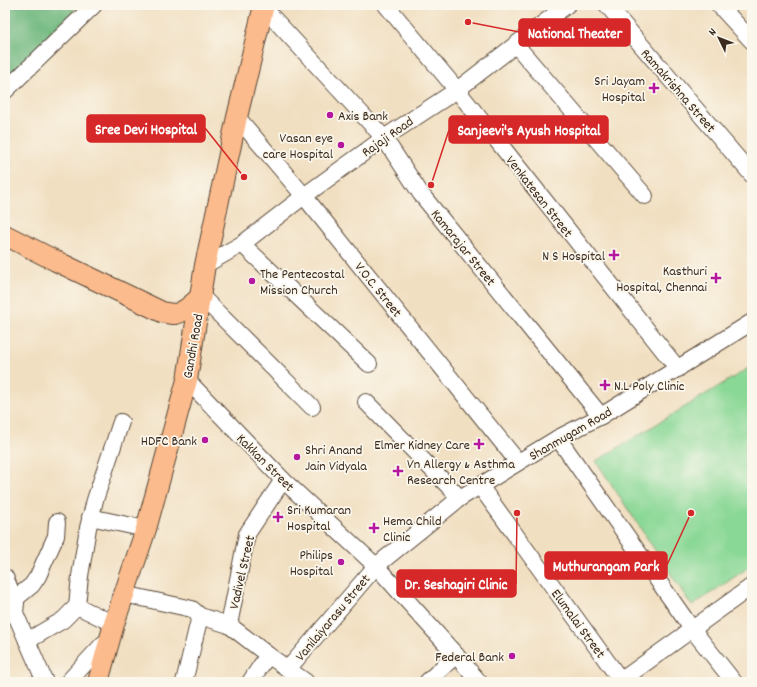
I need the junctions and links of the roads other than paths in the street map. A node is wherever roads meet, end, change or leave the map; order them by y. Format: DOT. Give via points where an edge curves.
graph roads {
  1 [pos="94,5"];
  2 [pos="386,5"];
  3 [pos="606,5"];
  4 [pos="719,5"];
  5 [pos="263,6"];
  6 [pos="558,8"];
  7 [pos="752,41"];
  8 [pos="516,45"];
  9 [pos="457,90"];
  10 [pos="5,91"];
  11 [pos="237,117"];
  12 [pos="384,138"];
  13 [pos="752,175"];
  14 [pos="304,196"];
  15 [pos="645,196"];
  16 [pos="5,235"];
  17 [pos="242,244"];
  18 [pos="205,265"];
  19 [pos="201,296"];
  20 [pos="752,322"];
  21 [pos="369,364"];
  22 [pos="678,369"];
  23 [pos="187,380"];
  24 [pos="366,402"];
  25 [pos="312,407"];
  26 [pos="601,416"];
  27 [pos="121,422"];
  28 [pos="558,438"];
  29 [pos="518,462"];
  30 [pos="283,480"];
  31 [pos="480,486"];
  32 [pos="460,498"];
  33 [pos="90,517"];
  34 [pos="57,522"];
  35 [pos="146,529"];
  36 [pos="376,566"];
  37 [pos="5,577"];
  38 [pos="752,586"];
  39 [pos="124,594"];
  40 [pos="12,604"];
  41 [pos="77,606"];
  42 [pos="200,616"];
  43 [pos="229,625"];
  44 [pos="692,629"];
  45 [pos="112,631"];
  46 [pos="27,642"];
  47 [pos="268,655"];
  48 [pos="456,655"];
  49 [pos="288,669"];
  50 [pos="189,679"];
  51 [pos="45,682"];
  52 [pos="68,682"];
  53 [pos="98,682"];
  54 [pos="250,682"];
  55 [pos="306,682"];
  56 [pos="427,682"];
  57 [pos="479,682"];
  58 [pos="621,682"];
  59 [pos="734,682"];
  1 -- 10 [label="street"];
  2 -- 9 [label="street, Venkatesan Street"];
  3 -- 13 [label="street, Ramakrishna Street"];
  4 -- 7 [label="street"];
  5 -- 11 [label="main road, Gandhi Road"];
  5 -- 12 [label="street, Kamarajar Street"];
  6 -- 8 [label="street, Rajaji Road"];
  8 -- 9 [label="street, Rajaji Road"];
  8 -- 15 [label="street"];
  9 -- 12 [label="street, Rajaji Road"];
  9 -- 22 [label="street, Venkatesan Street"];
  11 -- 14 [label="street, V.O.C. Street"];
  11 -- 18 [label="main road, Gandhi Road"];
  12 -- 14 [label="street, Rajaji Road"];
  12 -- 26 [label="street, Kamarajar Street" via="421,194"];
  14 -- 17 [label="street, Rajaji Road"];
  14 -- 29 [label="street, V.O.C. Street"];
  16 -- 19 [label="main road" via="162,312 174,314 185,310"];
  17 -- 18 [label="street, Rajaji Road"];
  17 -- 21 [label="street"];
  18 -- 19 [label="main road, Gandhi Road"];
  19 -- 23 [label="main road, Gandhi Road"];
  19 -- 25 [label="street"];
  20 -- 22 [label="street, Shanmugam Road"];
  22 -- 26 [label="street, Shanmugam Road"];
  23 -- 30 [label="street, Kakkan Street"];
  23 -- 35 [label="main road, Gandhi Road"];
  24 -- 32 [label="street"];
  26 -- 28 [label="street, Shanmugam Road"];
  27 -- 33 [label="street"];
  28 -- 29 [label="street, Shanmugam Road"];
  28 -- 44 [label="street"];
  29 -- 31 [label="street, Shanmugam Road"];
  30 -- 36 [label="street, Kakkan Street"];
  30 -- 43 [label="street, Vadivel Street" via="247,534"];
  31 -- 32 [label="street, Shanmugam Road"];
  31 -- 58 [label="street, Elumalai Street"];
  32 -- 36 [label="street, Shanmugam Road"];
  33 -- 35 [label="street"];
  33 -- 41 [label="street"];
  34 -- 40 [label="street" via="56,536 38,576"];
  35 -- 39 [label="main road, Gandhi Road"];
  36 -- 48 [label="street, Kakkan Street"];
  36 -- 49 [label="street, Vanilaiyarasu Street"];
  37 -- 40 [label="street"];
  38 -- 44 [label="street"];
  39 -- 42 [label="street" via="192,609"];
  39 -- 45 [label="main road, Gandhi Road"];
  40 -- 46 [label="street"];
  41 -- 45 [label="street"];
  41 -- 46 [label="street" via="63,620"];
  42 -- 43 [label="street"];
  42 -- 50 [label="street"];
  43 -- 47 [label="street"];
  44 -- 58 [label="street"];
  44 -- 59 [label="street"];
  45 -- 52 [label="street"];
  45 -- 53 [label="main road, Gandhi Road"];
  46 -- 51 [label="street"];
  47 -- 49 [label="street"];
  47 -- 54 [label="street"];
  48 -- 56 [label="street"];
  48 -- 57 [label="street, Kakkan Street"];
  49 -- 55 [label="street"];
}
